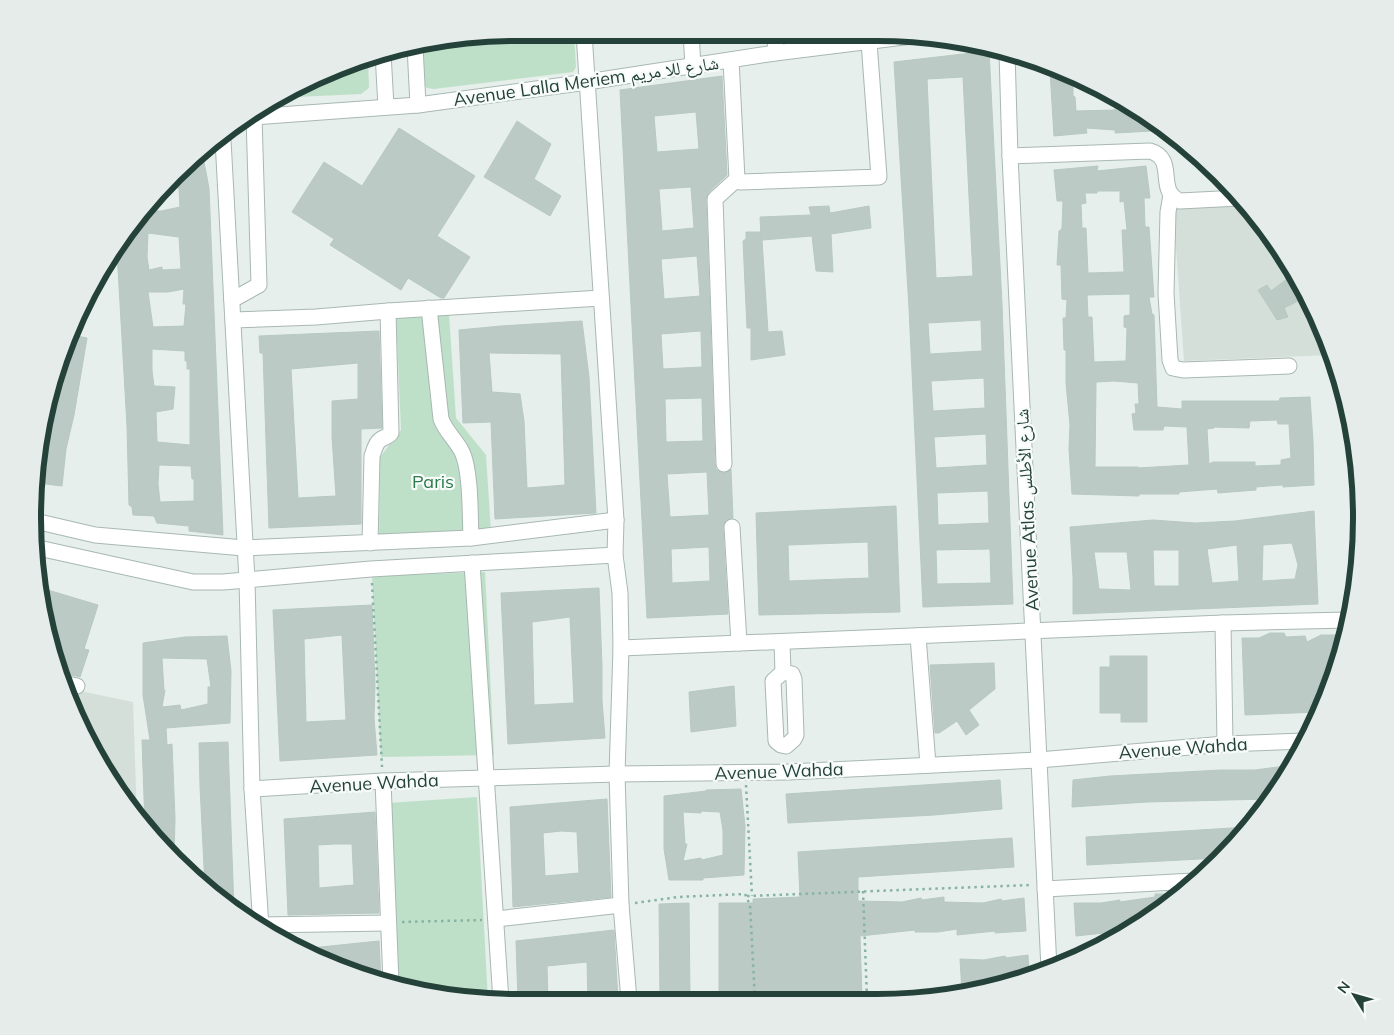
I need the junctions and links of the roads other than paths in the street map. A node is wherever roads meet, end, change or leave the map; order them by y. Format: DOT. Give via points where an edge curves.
graph roads {
  1 [pos="584,41"];
  2 [pos="691,41"];
  3 [pos="776,41"];
  4 [pos="877,41"];
  5 [pos="869,42"];
  6 [pos="415,52"];
  7 [pos="775,53"];
  8 [pos="731,60"];
  9 [pos="1008,60"];
  10 [pos="383,61"];
  11 [pos="693,66"];
  12 [pos="587,82"];
  13 [pos="418,105"];
  14 [pos="386,107"];
  15 [pos="262,116"];
  16 [pos="253,122"];
  17 [pos="222,144"];
  18 [pos="1010,156"];
  19 [pos="737,179"];
  20 [pos="1171,195"];
  21 [pos="1230,198"];
  22 [pos="601,298"];
  23 [pos="232,300"];
  24 [pos="429,308"];
  25 [pos="388,311"];
  26 [pos="233,320"];
  27 [pos="1289,366"];
  28 [pos="724,464"];
  29 [pos="616,520"];
  30 [pos="41,522"];
  31 [pos="732,527"];
  32 [pos="471,538"];
  33 [pos="370,542"];
  34 [pos="244,548"];
  35 [pos="42,549"];
  36 [pos="615,555"];
  37 [pos="472,563"];
  38 [pos="247,580"];
  39 [pos="1342,620"];
  40 [pos="1224,623"];
  41 [pos="1033,632"];
  42 [pos="918,636"];
  43 [pos="782,642"];
  44 [pos="739,643"];
  45 [pos="621,648"];
  46 [pos="784,672"];
  47 [pos="1297,741"];
  48 [pos="1225,744"];
  49 [pos="786,746"];
  50 [pos="1039,760"];
  51 [pos="928,765"];
  52 [pos="788,772"];
  53 [pos="617,774"];
  54 [pos="487,778"];
  55 [pos="383,781"];
  56 [pos="252,788"];
  57 [pos="1184,881"];
  58 [pos="1045,887"];
  59 [pos="621,905"];
  60 [pos="260,918"];
  61 [pos="496,919"];
  62 [pos="388,923"];
  63 [pos="272,926"];
  64 [pos="1049,961"];
  65 [pos="391,977"];
  66 [pos="501,993"];
  67 [pos="628,994"];
  1 -- 12 [label="street"];
  2 -- 11 [label="street"];
  3 -- 7 [label="street"];
  4 -- 5 [label="street, Avenue Lalla Meriem شارع للا مريم"];
  5 -- 7 [label="street, Avenue Lalla Meriem شارع للا مريم"];
  5 -- 19 [label="street" via="879,177 740,182"];
  6 -- 13 [label="street"];
  7 -- 8 [label="street, Avenue Lalla Meriem شارع للا مريم"];
  8 -- 11 [label="street, Avenue Lalla Meriem شارع للا مريم"];
  8 -- 19 [label="street"];
  9 -- 18 [label="street, Avenue Atlas شارع الأطلس"];
  10 -- 14 [label="street"];
  11 -- 12 [label="street, Avenue Lalla Meriem شارع للا مريم"];
  12 -- 13 [label="street, Avenue Lalla Meriem شارع للا مريم"];
  12 -- 22 [label="street"];
  13 -- 14 [label="street, Avenue Lalla Meriem شارع للا مريم"];
  14 -- 15 [label="street, Avenue Lalla Meriem شارع للا مريم"];
  16 -- 23 [label="street" via="259,285"];
  17 -- 23 [label="street"];
  18 -- 20 [label="street" via="1150,151 1157,153 1164,162"];
  18 -- 41 [label="street, Avenue Atlas شارع الأطلس"];
  19 -- 28 [label="street" via="716,199"];
  20 -- 21 [label="street" via="1180,201"];
  20 -- 27 [label="street" via="1166,293 1173,368"];
  22 -- 24 [label="street"];
  22 -- 29 [label="street"];
  23 -- 26 [label="street"];
  24 -- 25 [label="street"];
  24 -- 32 [label="street" via="441,419 462,452 466,466"];
  25 -- 26 [label="street"];
  25 -- 33 [label="street" via="391,433 380,440 372,456"];
  26 -- 34 [label="street"];
  29 -- 32 [label="street"];
  29 -- 36 [label="street"];
  30 -- 34 [label="street" via="95,535"];
  31 -- 44 [label="street"];
  32 -- 33 [label="street"];
  33 -- 34 [label="street"];
  34 -- 38 [label="street"];
  35 -- 38 [label="street" via="193,582"];
  36 -- 37 [label="street"];
  36 -- 45 [label="street" via="620,593"];
  37 -- 38 [label="street"];
  37 -- 54 [label="street"];
  38 -- 56 [label="street"];
  39 -- 40 [label="street"];
  40 -- 41 [label="street"];
  40 -- 48 [label="street"];
  41 -- 42 [label="street"];
  41 -- 50 [label="street, Avenue Atlas شارع الأطلس"];
  42 -- 43 [label="street"];
  42 -- 51 [label="street"];
  43 -- 44 [label="street"];
  43 -- 46 [label="street"];
  44 -- 45 [label="street"];
  45 -- 53 [label="street"];
  46 -- 49 [label="street" via="793,676 796,735"];
  46 -- 49 [label="street" via="773,681 776,741"];
  47 -- 48 [label="street, Avenue Wahda"];
  48 -- 50 [label="street, Avenue Wahda"];
  49 -- 52 [label="street"];
  50 -- 51 [label="street, Avenue Wahda"];
  50 -- 58 [label="street, Avenue Atlas شارع الأطلس"];
  51 -- 52 [label="street, Avenue Wahda"];
  52 -- 53 [label="street, Avenue Wahda"];
  53 -- 54 [label="street, Avenue Wahda"];
  53 -- 59 [label="street"];
  54 -- 55 [label="street, Avenue Wahda"];
  54 -- 61 [label="street"];
  55 -- 56 [label="street, Avenue Wahda"];
  55 -- 62 [label="street"];
  56 -- 60 [label="street"];
  57 -- 58 [label="street"];
  58 -- 64 [label="street, Avenue Atlas شارع الأطلس"];
  59 -- 61 [label="street"];
  59 -- 67 [label="street"];
  61 -- 66 [label="street"];
  62 -- 63 [label="street"];
  62 -- 65 [label="street"];
}
